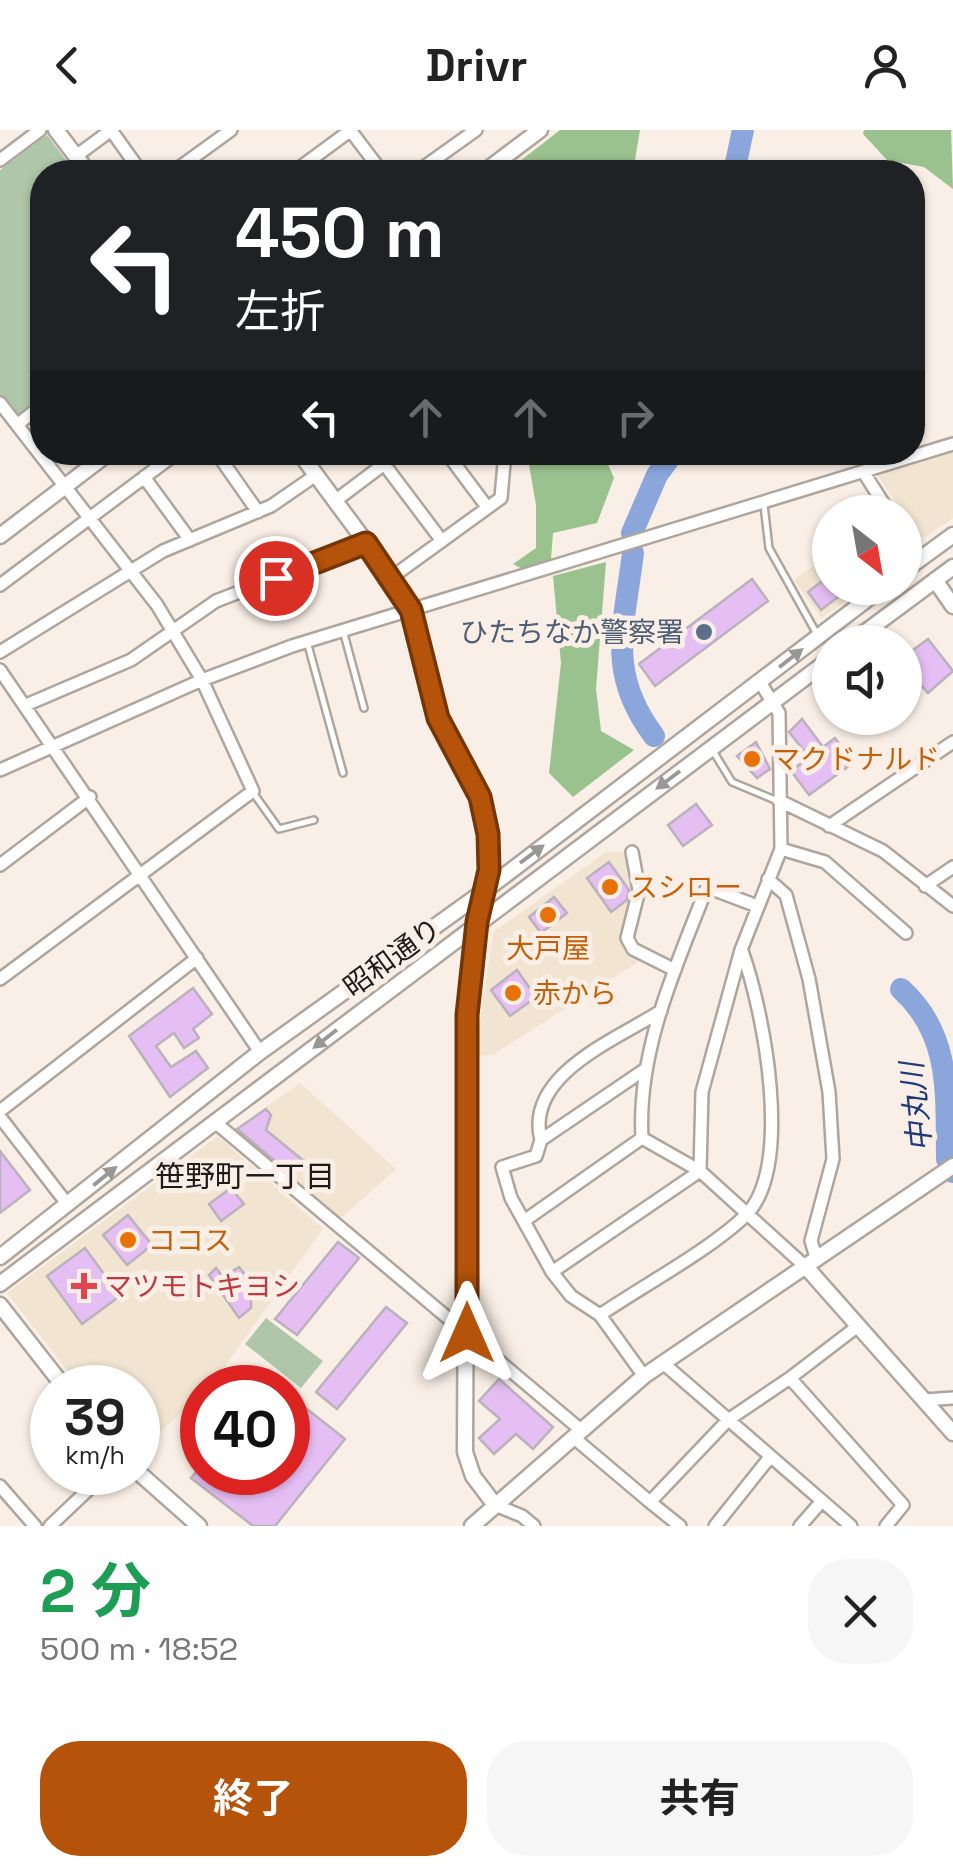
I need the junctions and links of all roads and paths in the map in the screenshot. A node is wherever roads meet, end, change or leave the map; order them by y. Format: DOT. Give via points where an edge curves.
graph roads {
  1 [pos="40,130"];
  2 [pos="56,130"];
  3 [pos="230,130"];
  4 [pos="350,130"];
  5 [pos="476,130"];
  6 [pos="540,130"];
  7 [pos="110,131"];
  8 [pos="76,156"];
  9 [pos="0,160"];
  10 [pos="79,160"];
  11 [pos="132,160"];
  12 [pos="189,160"];
  13 [pos="310,160"];
  14 [pos="373,160"];
  15 [pos="434,160"];
  16 [pos="500,160"];
  17 [pos="0,403"];
  18 [pos="30,415"];
  19 [pos="17,425"];
  20 [pos="30,441"];
  21 [pos="953,444"];
  22 [pos="925,453"];
  23 [pos="48,465"];
  24 [pos="93,465"];
  25 [pos="160,465"];
  26 [pos="225,465"];
  27 [pos="308,465"];
  28 [pos="383,465"];
  29 [pos="385,465"];
  30 [pos="456,465"];
  31 [pos="504,465"];
  32 [pos="889,465"];
  33 [pos="864,473"];
  34 [pos="316,475"];
  35 [pos="144,477"];
  36 [pos="63,488"];
  37 [pos="879,495"];
  38 [pos="335,501"];
  39 [pos="764,502"];
  40 [pos="487,508"];
  41 [pos="258,512"];
  42 [pos="89,518"];
  43 [pos="953,535"];
  44 [pos="0,536"];
  45 [pos="190,540"];
  46 [pos="442,541"];
  47 [pos="366,543"];
  48 [pos="922,558"];
  49 [pos="953,567"];
  50 [pos="132,571"];
  51 [pos="392,577"];
  52 [pos="935,580"];
  53 [pos="0,585"];
  54 [pos="859,605"];
  55 [pos="953,606"];
  56 [pos="411,610"];
  57 [pos="812,625"];
  58 [pos="833,625"];
  59 [pos="875,625"];
  60 [pos="172,630"];
  61 [pos="343,631"];
  62 [pos="812,641"];
  63 [pos="307,642"];
  64 [pos="0,652"];
  65 [pos="0,670"];
  66 [pos="812,672"];
  67 [pos="202,680"];
  68 [pos="760,682"];
  69 [pos="774,700"];
  70 [pos="26,705"];
  71 [pos="364,708"];
  72 [pos="953,742"];
  73 [pos="56,748"];
  74 [pos="711,748"];
  75 [pos="0,770"];
  76 [pos="344,773"];
  77 [pos="253,791"];
  78 [pos="90,797"];
  79 [pos="778,800"];
  80 [pos="314,820"];
  81 [pos="829,826"];
  82 [pos="781,849"];
  83 [pos="632,852"];
  84 [pos="0,865"];
  85 [pos="953,867"];
  86 [pos="142,874"];
  87 [pos="768,879"];
  88 [pos="924,886"];
  89 [pos="483,892"];
  90 [pos="757,906"];
  91 [pos="953,906"];
  92 [pos="477,922"];
  93 [pos="906,933"];
  94 [pos="742,950"];
  95 [pos="197,958"];
  96 [pos="675,970"];
  97 [pos="0,979"];
  98 [pos="661,1011"];
  99 [pos="260,1052"];
  100 [pos="644,1070"];
  101 [pos="0,1114"];
  102 [pos="216,1123"];
  103 [pos="642,1138"];
  104 [pos="541,1140"];
  105 [pos="953,1166"];
  106 [pos="700,1171"];
  107 [pos="68,1205"];
  108 [pos="747,1215"];
  109 [pos="524,1221"];
  110 [pos="0,1257"];
  111 [pos="812,1264"];
  112 [pos="552,1272"];
  113 [pos="0,1284"];
  114 [pos="0,1305"];
  115 [pos="600,1315"];
  116 [pos="858,1326"];
  117 [pos="467,1333"];
  118 [pos="663,1362"];
  119 [pos="48,1365"];
  120 [pos="644,1376"];
  121 [pos="790,1378"];
  122 [pos="953,1398"];
  123 [pos="925,1400"];
  124 [pos="728,1420"];
  125 [pos="953,1433"];
  126 [pos="577,1434"];
  127 [pos="770,1457"];
  128 [pos="0,1486"];
  129 [pos="160,1491"];
  130 [pos="83,1495"];
  131 [pos="650,1502"];
  132 [pos="821,1502"];
  133 [pos="495,1505"];
  134 [pos="35,1526"];
  135 [pos="50,1526"];
  136 [pos="199,1526"];
  137 [pos="472,1526"];
  138 [pos="534,1526"];
  139 [pos="680,1526"];
  140 [pos="714,1526"];
  141 [pos="800,1526"];
  142 [pos="851,1526"];
  143 [pos="886,1526"];
  1 -- 9 [label="street"];
  2 -- 8 [label="street"];
  3 -- 12 [label="street"];
  4 -- 13 [label="street"];
  4 -- 14 [label="street"];
  5 -- 15 [label="street"];
  6 -- 16 [label="street"];
  7 -- 8 [label="street"];
  7 -- 11 [label="street"];
  8 -- 10 [label="street"];
  17 -- 19 [label="street"];
  18 -- 19 [label="street"];
  19 -- 20 [label="street"];
  21 -- 22 [label="street"];
  23 -- 36 [label="street"];
  24 -- 36 [label="street"];
  25 -- 35 [label="street"];
  26 -- 41 [label="street"];
  27 -- 34 [label="street"];
  28 -- 38 [label="street"];
  29 -- 46 [label="street"];
  30 -- 40 [label="street"];
  31 -- 40 [label="street" via="501,498"];
  32 -- 33 [label="street"];
  33 -- 37 [label="street"];
  33 -- 39 [label="street"];
  34 -- 38 [label="street"];
  34 -- 41 [label="street"];
  35 -- 42 [label="street"];
  35 -- 45 [label="street"];
  36 -- 42 [label="street"];
  36 -- 44 [label="street"];
  38 -- 47 [label="street"];
  39 -- 56 [label="street"];
  39 -- 57 [label="lane" via="769,548"];
  40 -- 46 [label="street"];
  41 -- 45 [label="street"];
  42 -- 50 [label="street"];
  42 -- 53 [label="street"];
  43 -- 48 [label="street"];
  45 -- 50 [label="street"];
  46 -- 51 [label="street"];
  47 -- 51 [label="street"];
  47 -- 60 [label="street" via="216,601"];
  49 -- 52 [label="street"];
  50 -- 60 [label="street"];
  50 -- 64 [label="street"];
  51 -- 56 [label="street"];
  52 -- 55 [label="street"];
  52 -- 59 [label="street"];
  54 -- 58 [label="street, 昭和通り"];
  56 -- 61 [label="street"];
  56 -- 89 [label="street" via="438,718 485,810 489,870"];
  60 -- 67 [label="street"];
  60 -- 70 [label="street" via="131,660"];
  61 -- 63 [label="street"];
  61 -- 71 [label="lane"];
  68 -- 62 [label="street, 昭和通り, one-way"];
  63 -- 67 [label="street"];
  63 -- 76 [label="lane"];
  65 -- 70 [label="street"];
  66 -- 69 [label="street, 昭和通り"];
  67 -- 73 [label="street"];
  67 -- 77 [label="street"];
  68 -- 69 [label="street"];
  89 -- 68 [label="street, 昭和通り, one-way"];
  69 -- 74 [label="street, 昭和通り"];
  69 -- 79 [label="street"];
  70 -- 73 [label="street"];
  72 -- 81 [label="street"];
  73 -- 75 [label="street"];
  73 -- 78 [label="street"];
  74 -- 79 [label="lane" via="732,782"];
  74 -- 92 [label="street, 昭和通り, one-way"];
  77 -- 80 [label="lane" via="279,829"];
  77 -- 86 [label="street"];
  78 -- 84 [label="street"];
  78 -- 86 [label="street"];
  79 -- 81 [label="street"];
  79 -- 82 [label="street"];
  81 -- 88 [label="street" via="883,852"];
  82 -- 87 [label="street"];
  82 -- 93 [label="street" via="825,862"];
  83 -- 96 [label="street" via="638,890 628,938 633,949"];
  85 -- 88 [label="street"];
  86 -- 95 [label="street"];
  86 -- 97 [label="street"];
  87 -- 90 [label="street"];
  87 -- 111 [label="street" via="786,895 830,1092 833,1159 811,1242"];
  88 -- 91 [label="street"];
  89 -- 92 [label="street"];
  89 -- 99 [label="street, 昭和通り"];
  90 -- 94 [label="street"];
  90 -- 96 [label="street" via="707,887"];
  92 -- 102 [label="street, 昭和通り, one-way"];
  92 -- 117 [label="street" via="467,1015"];
  94 -- 106 [label="street" via="702,1092"];
  94 -- 108 [label="street" via="772,1066 766,1179"];
  95 -- 99 [label="street"];
  95 -- 101 [label="street"];
  96 -- 98 [label="street"];
  98 -- 100 [label="street"];
  98 -- 104 [label="street" via="563,1073 540,1109"];
  107 -- 99 [label="street, 昭和通り, one-way"];
  100 -- 103 [label="street"];
  100 -- 104 [label="street"];
  101 -- 107 [label="street"];
  102 -- 113 [label="street, 昭和通り"];
  102 -- 117 [label="street"];
  103 -- 106 [label="street"];
  103 -- 109 [label="street"];
  104 -- 109 [label="street" via="536,1156 502,1167"];
  105 -- 111 [label="street"];
  106 -- 108 [label="street"];
  106 -- 112 [label="street"];
  107 -- 110 [label="street, 昭和通り"];
  108 -- 111 [label="street"];
  108 -- 115 [label="street"];
  109 -- 112 [label="street"];
  111 -- 116 [label="street"];
  111 -- 118 [label="street"];
  112 -- 115 [label="street" via="571,1296"];
  114 -- 119 [label="street"];
  115 -- 120 [label="street"];
  116 -- 121 [label="street"];
  116 -- 123 [label="street"];
  117 -- 126 [label="street"];
  117 -- 133 [label="street" via="467,1466"];
  118 -- 120 [label="street"];
  118 -- 124 [label="street"];
  120 -- 126 [label="street"];
  121 -- 124 [label="street"];
  121 -- 143 [label="street" via="903,1505"];
  122 -- 123 [label="street"];
  123 -- 125 [label="street"];
  124 -- 127 [label="street"];
  124 -- 131 [label="street"];
  126 -- 131 [label="street"];
  126 -- 133 [label="street"];
  127 -- 132 [label="street"];
  127 -- 140 [label="street"];
  128 -- 134 [label="street"];
  129 -- 136 [label="street"];
  130 -- 135 [label="street"];
  131 -- 139 [label="street"];
  132 -- 141 [label="street"];
  132 -- 142 [label="street"];
  133 -- 137 [label="street"];
  133 -- 138 [label="street"];
}
